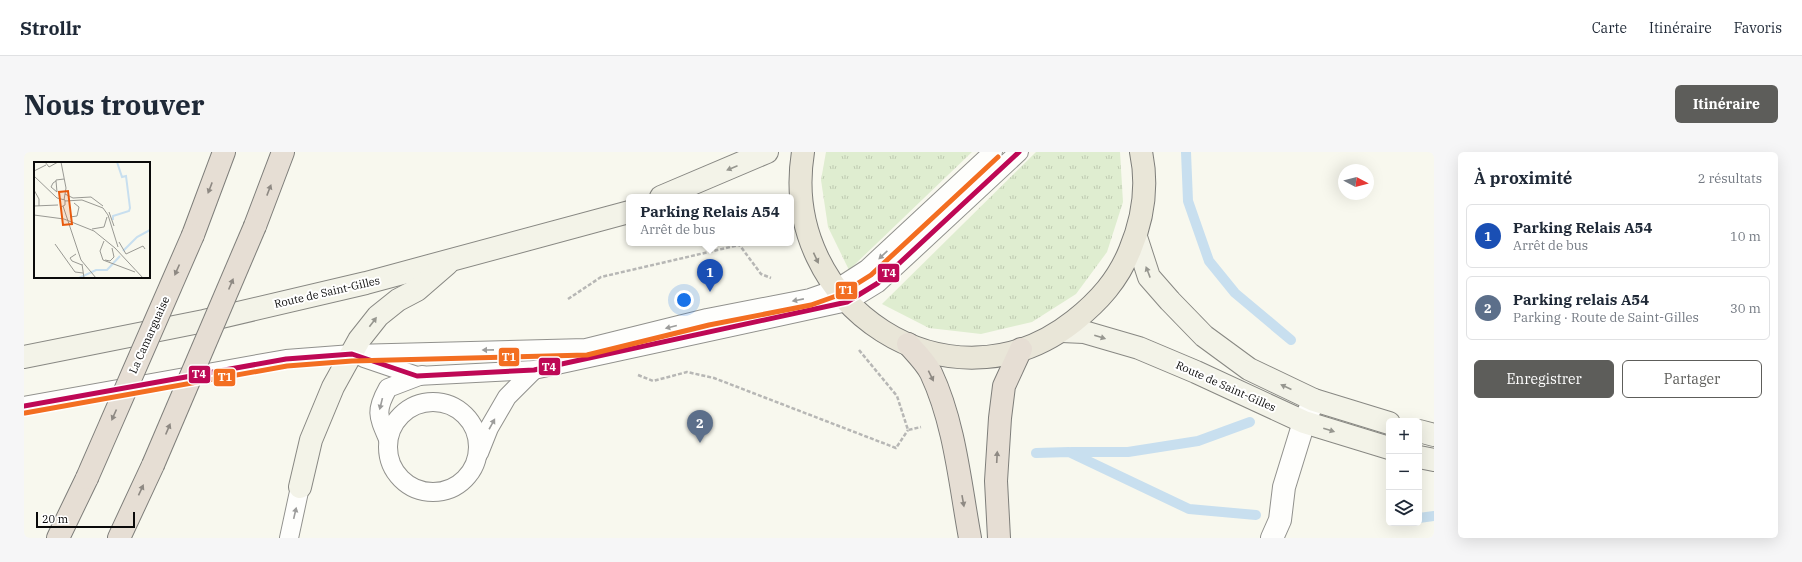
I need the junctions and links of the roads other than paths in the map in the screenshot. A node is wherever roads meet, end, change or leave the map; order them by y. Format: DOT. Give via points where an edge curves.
graph roads {
  1 [pos="224,152"];
  2 [pos="283,152"];
  3 [pos="767,152"];
  4 [pos="803,152"];
  5 [pos="994,152"];
  6 [pos="1019,152"];
  7 [pos="1141,152"];
  8 [pos="668,194"];
  9 [pos="626,214"];
  10 [pos="797,216"];
  11 [pos="1136,237"];
  12 [pos="452,260"];
  13 [pos="841,295"];
  14 [pos="1062,331"];
  15 [pos="908,344"];
  16 [pos="586,348"];
  17 [pos="1021,349"];
  18 [pos="352,354"];
  19 [pos="24,357"];
  20 [pos="534,370"];
  21 [pos="417,376"];
  22 [pos="1314,400"];
  23 [pos="24,406"];
  24 [pos="1304,422"];
  25 [pos="1386,422"];
  26 [pos="1422,432"];
  27 [pos="1434,435"];
  28 [pos="388,440"];
  29 [pos="1386,447"];
  30 [pos="1422,458"];
  31 [pos="477,460"];
  32 [pos="1434,460"];
  33 [pos="300,488"];
  34 [pos="58,538"];
  35 [pos="119,538"];
  36 [pos="289,538"];
  37 [pos="970,538"];
  38 [pos="999,538"];
  39 [pos="1272,538"];
  1 -- 34 [label="highway, La Camarguaise, one-way, bridge" via="193,235 87,478"];
  35 -- 2 [label="highway, one-way, bridge" via="255,226"];
  3 -- 8 [label="main road, one-way"];
  4 -- 10 [label="main road"];
  5 -- 13 [label="lane, one-way"];
  6 -- 13 [label="lane" via="878,283"];
  7 -- 11 [label="main road" via="1144,196"];
  9 -- 12 [label="main road, Route de Saint-Gilles"];
  10 -- 13 [label="main road, one-way" via="827,277"];
  11 -- 14 [label="main road" via="1111,285 1093,306"];
  22 -- 11 [label="main road, one-way" via="1249,369 1204,336 1149,277"];
  18 -- 12 [label="main road, one-way" via="378,316 398,300 417,290"];
  12 -- 19 [label="main road, Route de Saint-Gilles" via="204,321"];
  13 -- 15 [label="main road" via="871,324"];
  13 -- 16 [label="lane, one-way" via="810,298 707,318"];
  13 -- 20 [label="lane"];
  14 -- 17 [label="main road"];
  14 -- 24 [label="main road, Route de Saint-Gilles, one-way" via="1084,332 1139,348"];
  15 -- 17 [label="main road" via="930,351 976,357"];
  15 -- 37 [label="highway, one-way" via="930,372 948,422"];
  16 -- 18 [label="lane, one-way"];
  16 -- 21 [label="lane"];
  38 -- 17 [label="highway, one-way" via="996,481 1000,418 1004,386"];
  18 -- 21 [label="lane"];
  18 -- 23 [label="lane" via="286,359"];
  18 -- 33 [label="main road" via="333,387 311,440"];
  20 -- 21 [label="lane"];
  31 -- 20 [label="lane, one-way" via="489,428 507,397"];
  21 -- 28 [label="lane, one-way" via="388,388 380,403 379,418"];
  22 -- 24 [label="street"];
  22 -- 25 [label="main road"];
  24 -- 29 [label="main road, Route de Saint-Gilles, one-way"];
  24 -- 39 [label="street" via="1284,487 1280,520"];
  26 -- 27 [label="main road"];
  28 -- 31 [label="lane" via="388,455 393,469 403,481 416,489 430,493 446,491 460,484"];
  28 -- 31 [label="lane" via="393,426 402,414 428,401 443,402 457,408 468,417 476,430"];
  30 -- 32 [label="main road"];
  36 -- 33 [label="lane, one-way"];
}
